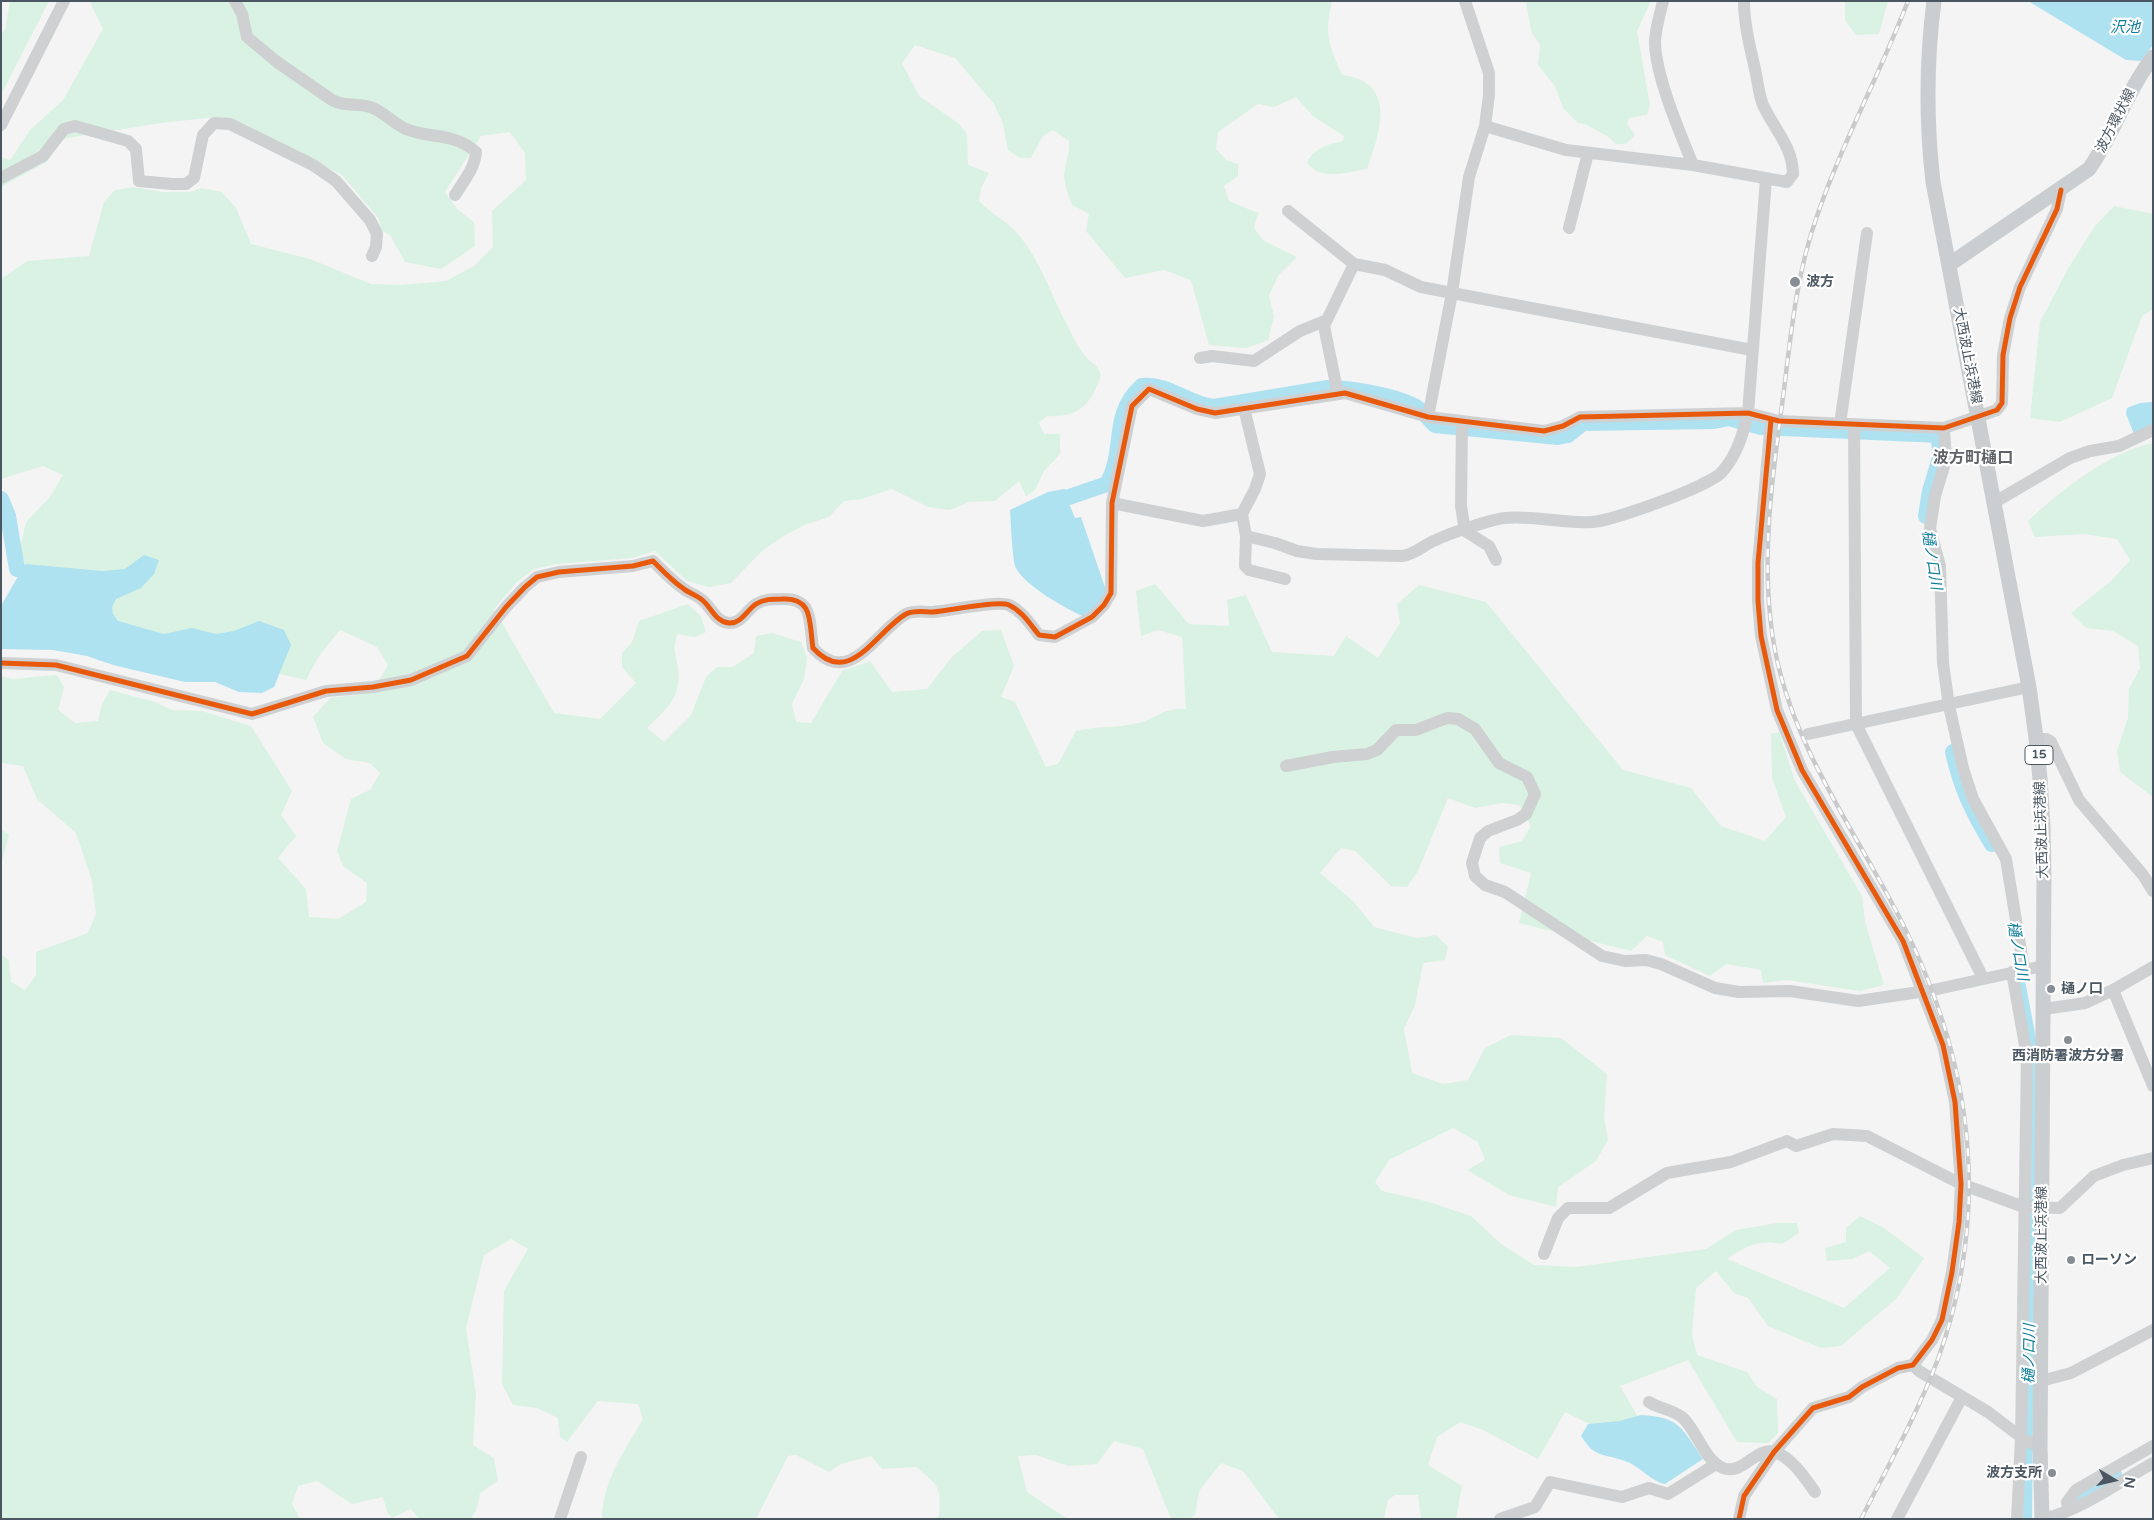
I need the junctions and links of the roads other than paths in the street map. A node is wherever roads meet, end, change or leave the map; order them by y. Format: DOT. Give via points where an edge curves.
graph roads {
  1 [pos="64,1"];
  2 [pos="235,1"];
  3 [pos="1465,1"];
  4 [pos="1663,1"];
  5 [pos="1744,1"];
  6 [pos="1934,1"];
  7 [pos="2153,57"];
  8 [pos="1,125"];
  9 [pos="1484,126"];
  10 [pos="1588,153"];
  11 [pos="1693,165"];
  12 [pos="1,178"];
  13 [pos="1766,179"];
  14 [pos="2061,190"];
  15 [pos="455,195"];
  16 [pos="1288,211"];
  17 [pos="1569,228"];
  18 [pos="1868,233"];
  19 [pos="372,256"];
  20 [pos="1354,264"];
  21 [pos="1950,264"];
  22 [pos="1452,293"];
  23 [pos="1326,320"];
  24 [pos="1752,350"];
  25 [pos="1200,358"];
  26 [pos="1338,394"];
  27 [pos="1244,408"];
  28 [pos="1748,413"];
  29 [pos="1978,416"];
  30 [pos="1428,417"];
  31 [pos="1771,420"];
  32 [pos="1462,423"];
  33 [pos="1840,424"];
  34 [pos="1854,424"];
  35 [pos="1944,428"];
  36 [pos="2153,430"];
  37 [pos="1112,502"];
  38 [pos="1995,502"];
  39 [pos="1242,514"];
  40 [pos="1465,531"];
  41 [pos="1246,536"];
  42 [pos="1496,560"];
  43 [pos="1286,579"];
  44 [pos="1,663"];
  45 [pos="2029,687"];
  46 [pos="1949,706"];
  47 [pos="1856,724"];
  48 [pos="1808,734"];
  49 [pos="2038,739"];
  50 [pos="1286,766"];
  51 [pos="2153,891"];
  52 [pos="2044,966"];
  53 [pos="2153,967"];
  54 [pos="2024,969"];
  55 [pos="2012,972"];
  56 [pos="1983,978"];
  57 [pos="2113,990"];
  58 [pos="1922,991"];
  59 [pos="2044,1009"];
  60 [pos="2153,1086"];
  61 [pos="2153,1158"];
  62 [pos="1961,1184"];
  63 [pos="2024,1207"];
  64 [pos="2042,1209"];
  65 [pos="1544,1254"];
  66 [pos="2153,1330"];
  67 [pos="1914,1364"];
  68 [pos="2041,1381"];
  69 [pos="1962,1397"];
  70 [pos="1649,1402"];
  71 [pos="2031,1442"];
  72 [pos="2153,1446"];
  73 [pos="1774,1452"];
  74 [pos="581,1457"];
  75 [pos="2153,1463"];
  76 [pos="1716,1464"];
  77 [pos="1815,1492"];
  78 [pos="2068,1509"];
  79 [pos="1520,1515"];
  80 [pos="560,1519"];
  81 [pos="1500,1519"];
  82 [pos="1739,1519"];
  83 [pos="1897,1519"];
  84 [pos="2017,1519"];
  85 [pos="2042,1519"];
  1 -- 8 [label="street"];
  2 -- 15 [label="street" via="242,14 247,37 332,100 374,108 406,129 449,136 476,152 469,173"];
  3 -- 9 [label="street" via="1489,73"];
  4 -- 11 [label="street" via="1655,44 1677,127"];
  5 -- 13 [label="street" via="1744,18 1762,102 1793,162 1793,174 1787,182"];
  6 -- 21 [label="main road, 大西波止浜港線 / 15" via="1928,61 1927,136"];
  7 -- 14 [label="main road, 波方環状線" via="2126,98 2104,148 2089,169"];
  9 -- 10 [label="street" via="1566,150"];
  9 -- 22 [label="street" via="1469,177"];
  10 -- 11 [label="street"];
  10 -- 17 [label="street"];
  11 -- 13 [label="street"];
  12 -- 19 [label="street" via="43,156 64,129 75,126 128,141 136,149 140,181 186,184 194,178 202,135 214,123 230,124 314,166 336,181 370,220 377,234"];
  13 -- 24 [label="street"];
  14 -- 21 [label="main road, 波方環状線"];
  14 -- 29 [label="street" via="2057,209 2023,279 2010,318 2003,355 2002,403 1997,410"];
  16 -- 20 [label="street"];
  18 -- 33 [label="street"];
  20 -- 22 [label="street" via="1385,270 1421,287"];
  20 -- 23 [label="street"];
  21 -- 29 [label="main road, 大西波止浜港線 / 15"];
  22 -- 24 [label="street"];
  22 -- 30 [label="street"];
  23 -- 25 [label="street" via="1300,331 1254,361 1212,356"];
  23 -- 26 [label="street" via="1324,326"];
  24 -- 28 [label="street"];
  26 -- 27 [label="street"];
  26 -- 30 [label="street" via="1345,393"];
  27 -- 37 [label="street" via="1214,413 1150,389 1145,392 1132,406"];
  27 -- 39 [label="street" via="1260,474"];
  28 -- 31 [label="street"];
  28 -- 32 [label="street" via="1580,416 1563,426 1544,431"];
  28 -- 40 [label="street" via="1743,436 1733,456 1722,473 1705,482 1612,519 1592,522 1504,518"];
  29 -- 35 [label="street"];
  29 -- 38 [label="main road, 大西波止浜港線 / 15"];
  30 -- 32 [label="street"];
  31 -- 33 [label="street"];
  31 -- 58 [label="street" via="1758,562 1758,601 1761,636 1777,710 1802,770 1903,941"];
  32 -- 40 [label="street" via="1461,506"];
  33 -- 34 [label="street"];
  34 -- 35 [label="street"];
  34 -- 47 [label="street"];
  35 -- 46 [label="street" via="1946,460 1935,496 1930,529 1940,566 1943,664"];
  36 -- 38 [label="street" via="2119,446 2070,458"];
  37 -- 39 [label="street" via="1203,520"];
  37 -- 44 [label="street" via="1111,593 1092,616 1055,637 1038,634 1025,617 1007,604 915,612 900,618 859,656 838,663 828,660 813,648 807,610 798,600 765,600 731,624 717,618 702,600 684,590 653,561 538,577 518,593 467,656 411,680 326,691 252,714 56,665"];
  38 -- 45 [label="main road, 大西波止浜港線 / 15"];
  39 -- 41 [label="street"];
  40 -- 41 [label="street" via="1435,540 1414,554 1402,556 1316,554"];
  40 -- 42 [label="street" via="1489,546"];
  41 -- 43 [label="street" via="1245,566 1249,570"];
  45 -- 46 [label="street"];
  45 -- 49 [label="main road, 大西波止浜港線 / 15"];
  46 -- 47 [label="street"];
  46 -- 54 [label="street" via="1973,799 2006,859"];
  47 -- 48 [label="street"];
  47 -- 56 [label="street"];
  49 -- 51 [label="street" via="2051,742 2080,800"];
  49 -- 52 [label="main road, 大西波止浜港線 / 15" via="2044,830"];
  50 -- 58 [label="street" via="1333,756 1367,754 1377,750 1396,730 1416,730 1447,718 1458,719 1475,729 1499,763 1527,777 1535,794 1526,814 1488,831 1480,838 1472,863 1475,876 1485,884 1506,892 1602,956 1654,962 1715,988 1739,992 1790,992 1858,1000"];
  52 -- 54 [label="street"];
  52 -- 59 [label="main road, 大西波止浜港線 / 15"];
  53 -- 57 [label="street"];
  54 -- 55 [label="street"];
  55 -- 56 [label="street"];
  55 -- 63 [label="street" via="2027,1057"];
  56 -- 58 [label="street"];
  57 -- 59 [label="street" via="2085,1003"];
  57 -- 60 [label="street"];
  58 -- 62 [label="street" via="1943,1044 1955,1102"];
  59 -- 64 [label="main road, 大西波止浜港線 / 15"];
  61 -- 64 [label="street" via="2094,1176 2060,1208"];
  62 -- 63 [label="street"];
  62 -- 65 [label="street" via="1867,1136 1833,1134 1796,1146 1788,1141 1732,1162 1667,1173 1609,1208 1568,1208 1558,1218"];
  62 -- 67 [label="street" via="1954,1264 1942,1320"];
  63 -- 64 [label="street"];
  63 -- 71 [label="street"];
  64 -- 68 [label="main road, 大西波止浜港線 / 15"];
  66 -- 68 [label="street" via="2071,1373"];
  67 -- 69 [label="street" via="1919,1371"];
  67 -- 73 [label="street" via="1898,1368 1850,1397 1813,1408"];
  68 -- 71 [label="main road, 大西波止浜港線 / 15"];
  69 -- 71 [label="street"];
  69 -- 83 [label="street"];
  70 -- 76 [label="street" via="1683,1418"];
  71 -- 84 [label="street"];
  71 -- 85 [label="main road, 大西波止浜港線 / 15"];
  72 -- 78 [label="street" via="2076,1490 2068,1502"];
  73 -- 76 [label="street" via="1764,1452 1736,1468 1725,1469"];
  73 -- 77 [label="street" via="1798,1469"];
  73 -- 82 [label="street" via="1744,1496"];
  74 -- 80 [label="street"];
  75 -- 78 [label="street"];
  76 -- 79 [label="street" via="1668,1494 1650,1488 1622,1497 1550,1482 1534,1507"];
  78 -- 85 [label="street"];
  79 -- 81 [label="street"];
}
